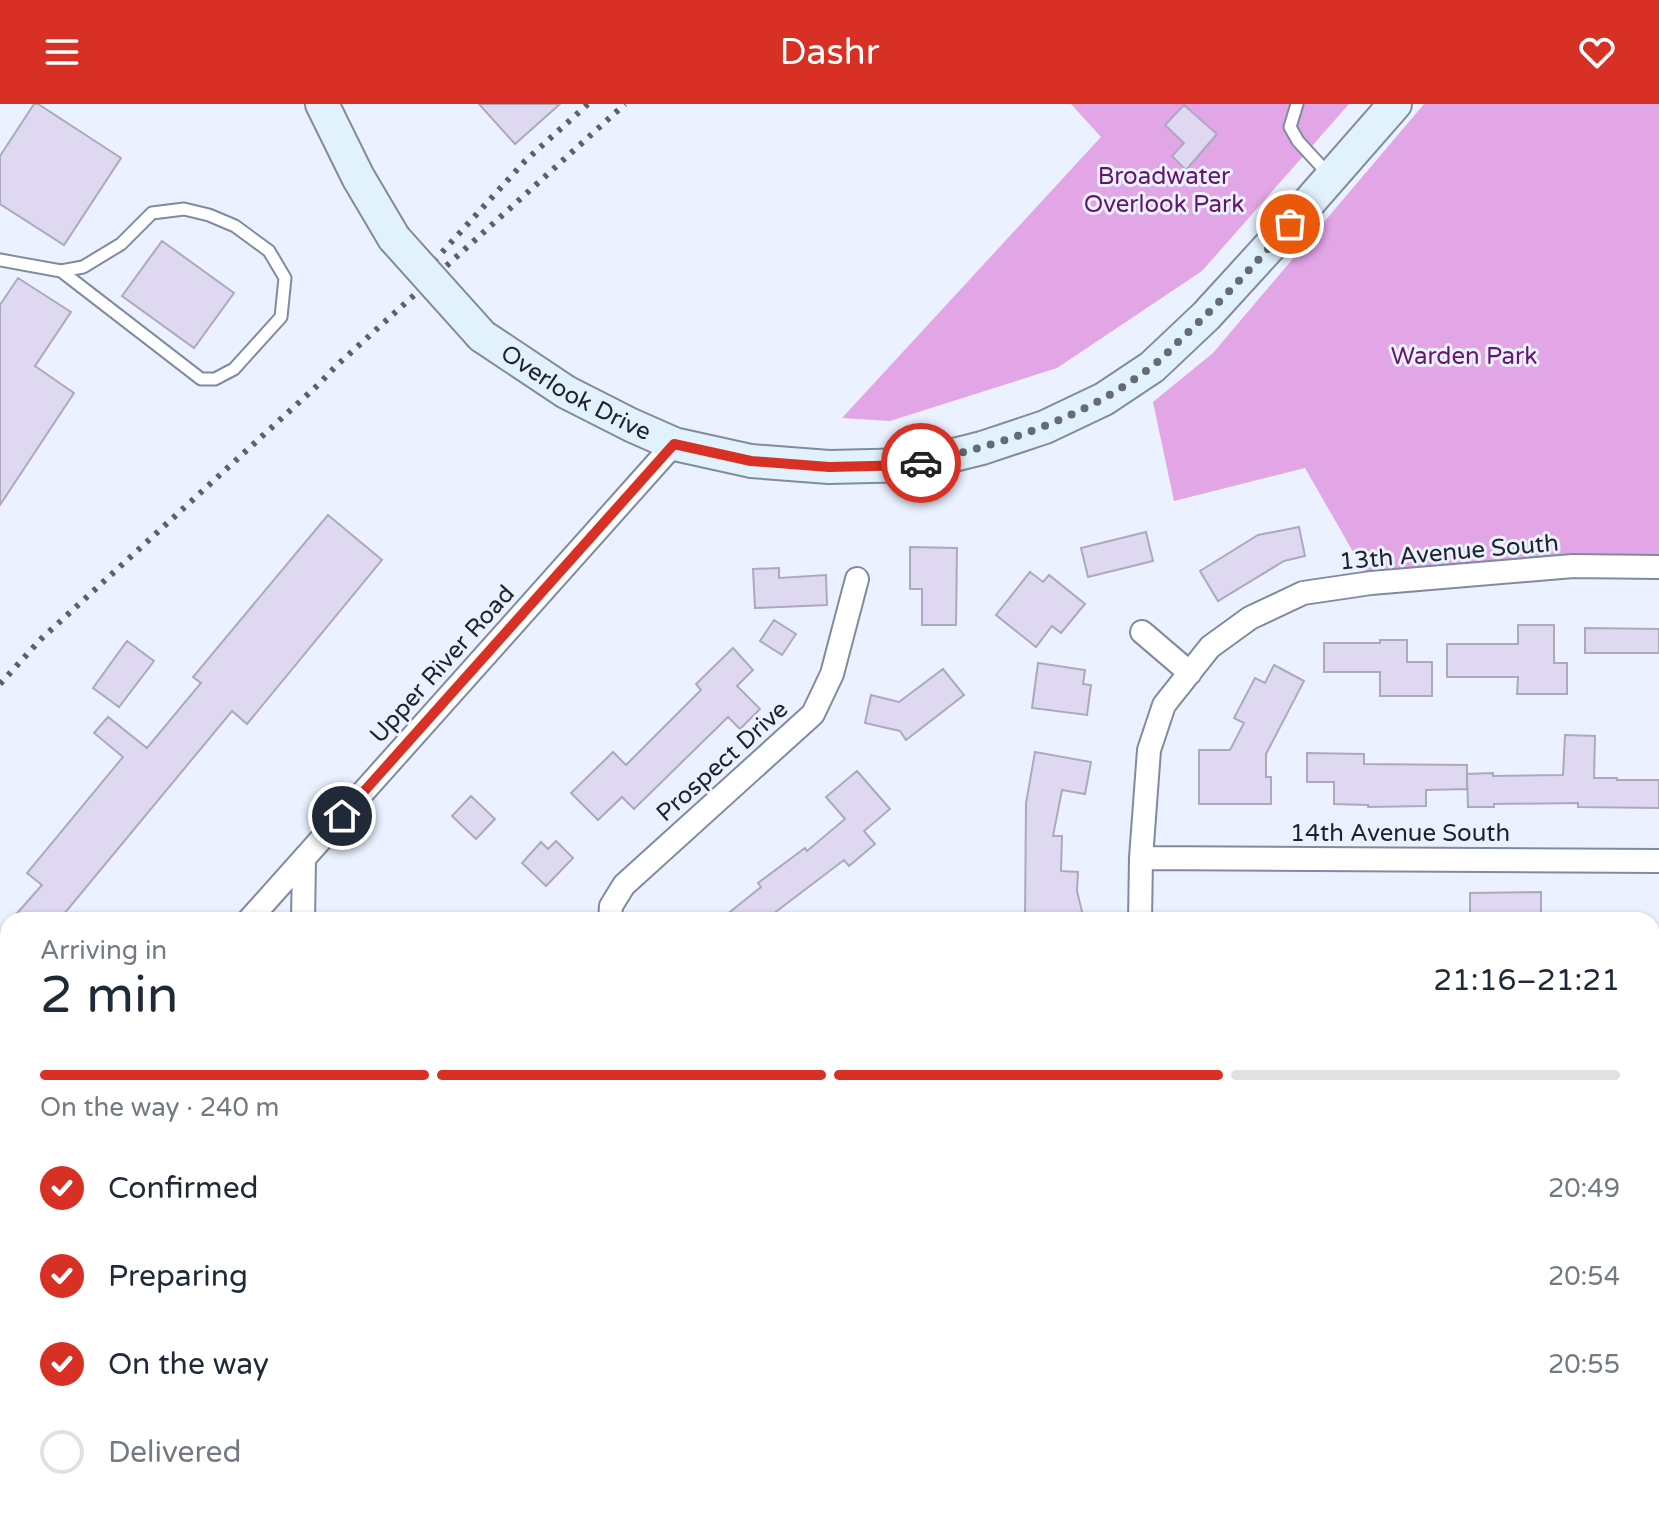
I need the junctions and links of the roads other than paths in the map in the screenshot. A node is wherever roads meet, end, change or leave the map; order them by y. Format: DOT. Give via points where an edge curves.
graph roads {
  1 [pos="322,104"];
  2 [pos="1297,104"];
  3 [pos="1395,104"];
  4 [pos="1331,178"];
  5 [pos="0,260"];
  6 [pos="61,271"];
  7 [pos="674,444"];
  8 [pos="1659,567"];
  9 [pos="857,579"];
  10 [pos="1142,632"];
  11 [pos="1190,673"];
  12 [pos="1141,858"];
  13 [pos="304,860"];
  14 [pos="1659,861"];
  15 [pos="256,912"];
  16 [pos="303,912"];
  17 [pos="611,912"];
  18 [pos="1140,912"];
  1 -- 7 [label="main road, Overlook Drive, bridge" via="394,238 482,336 566,392"];
  2 -- 4 [label="lane" via="1290,127"];
  3 -- 4 [label="main road, Overlook Drive"];
  4 -- 7 [label="main road, Overlook Drive" via="1206,316 1152,367 1104,399 1045,427 914,465 829,467 751,461"];
  5 -- 6 [label="lane"];
  6 -- 6 [label="lane" via="201,379 215,379 234,369 281,317 285,278 269,251 235,226 184,209 152,213 121,244 83,267"];
  7 -- 13 [label="street, Upper River Road"];
  8 -- 11 [label="street, 13th Avenue South" via="1573,566 1303,593 1250,618 1210,647"];
  9 -- 17 [label="street, Prospect Drive" via="832,674 813,714 624,885"];
  10 -- 11 [label="street"];
  11 -- 12 [label="street, 13th Avenue South" via="1164,705 1149,750"];
  12 -- 14 [label="street, 14th Avenue South"];
  12 -- 18 [label="street, 13th Avenue South"];
  13 -- 15 [label="street, Upper River Road"];
  13 -- 16 [label="street"];
}
